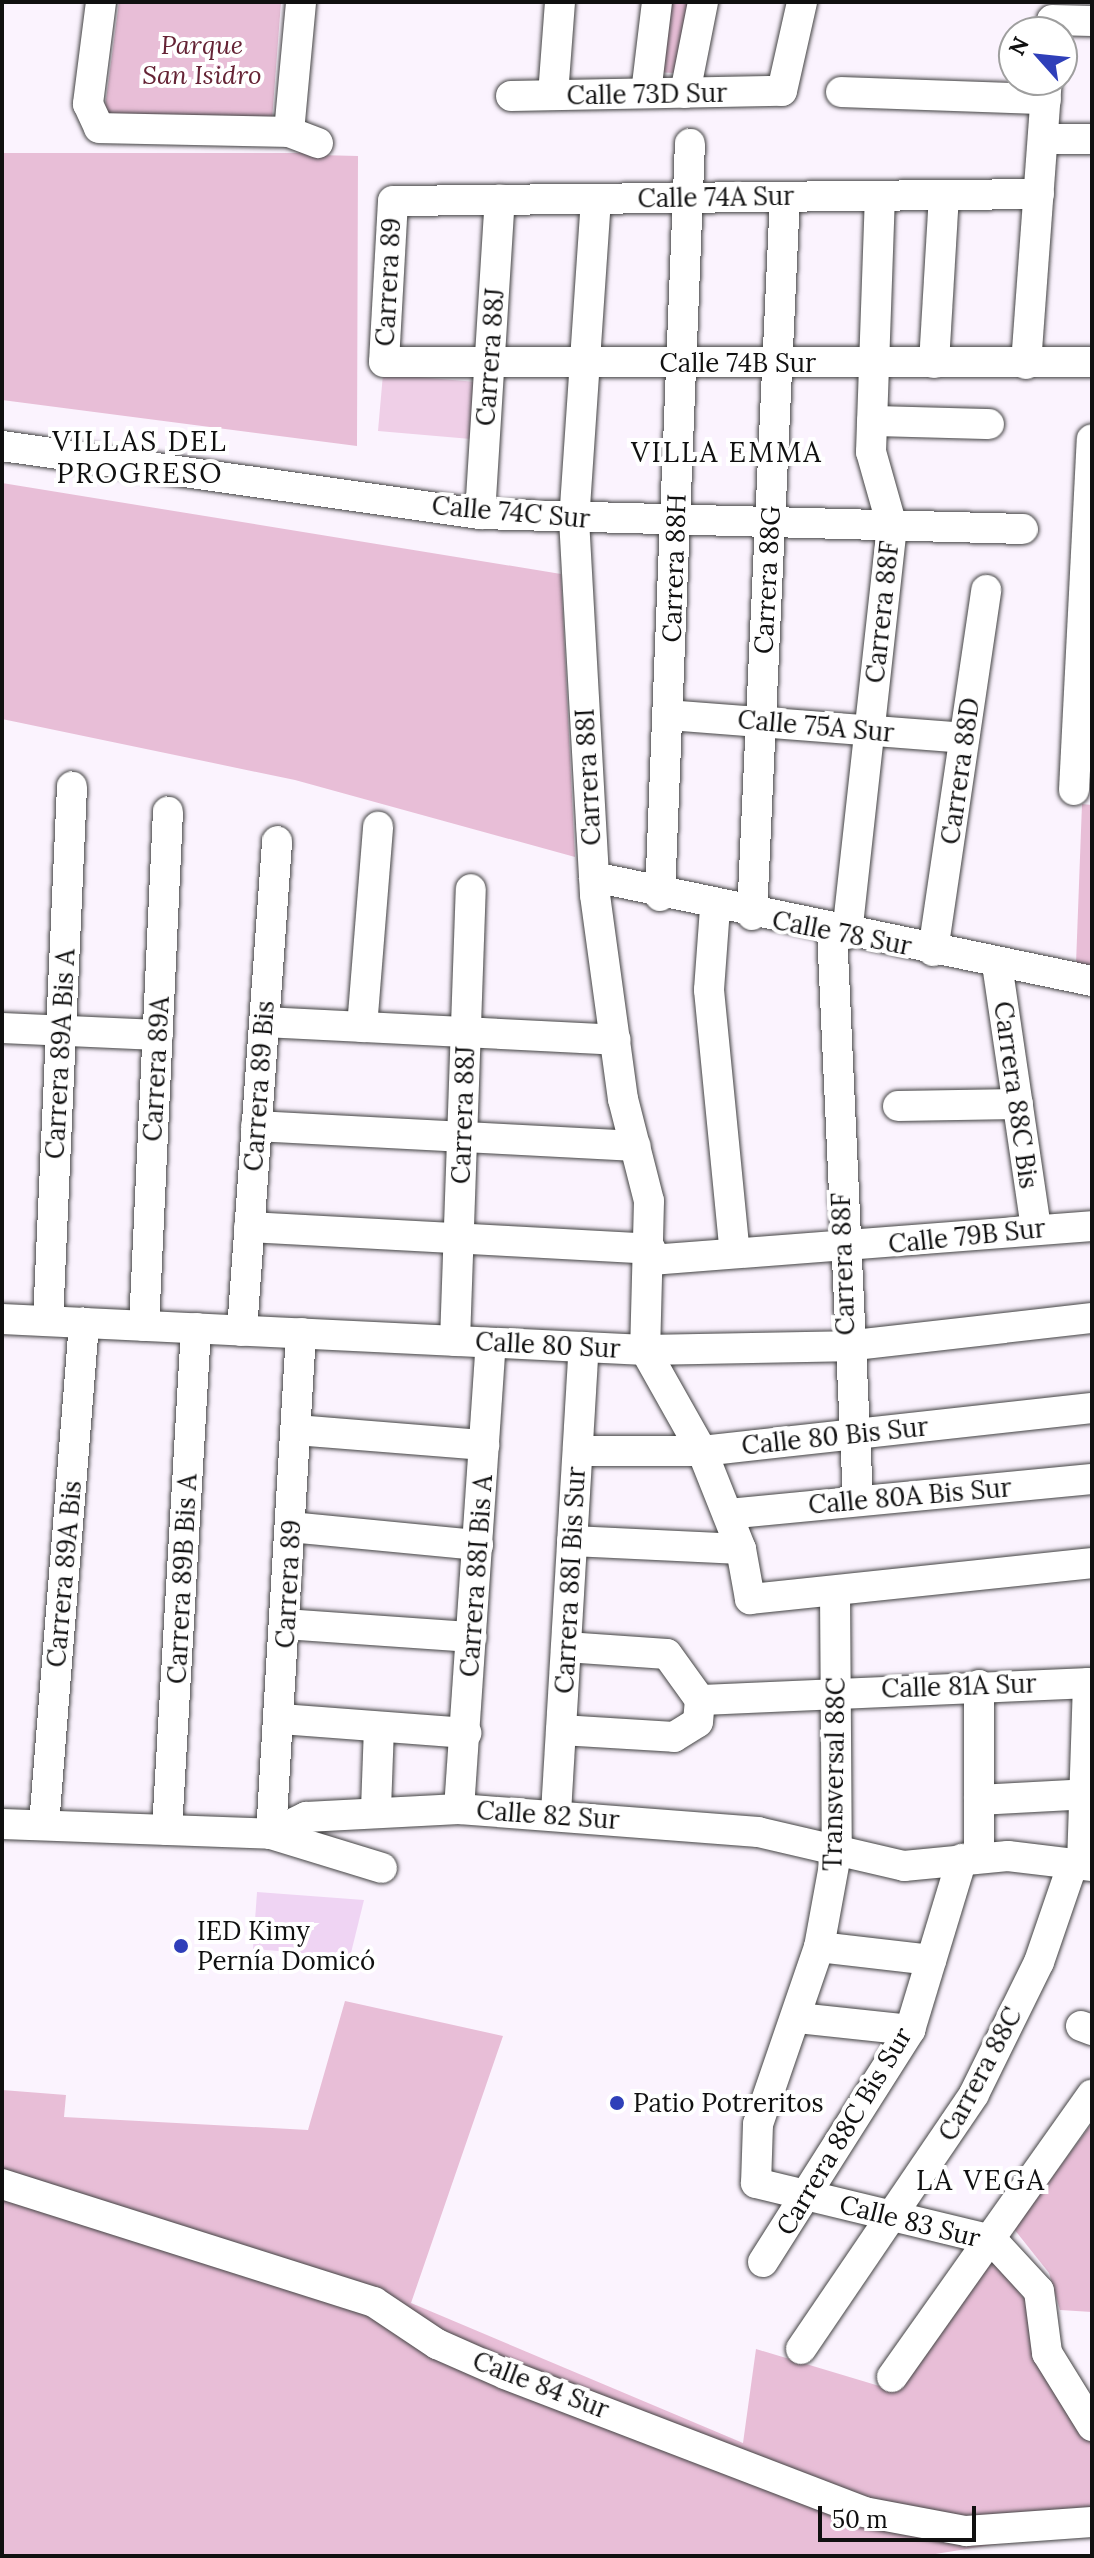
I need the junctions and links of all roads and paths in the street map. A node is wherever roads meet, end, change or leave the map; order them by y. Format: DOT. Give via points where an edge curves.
graph roads {
  1 [pos="101,2"];
  2 [pos="301,2"];
  3 [pos="560,2"];
  4 [pos="657,2"];
  5 [pos="703,2"];
  6 [pos="802,2"];
  7 [pos="998,90"];
  8 [pos="841,92"];
  9 [pos="646,93"];
  10 [pos="685,93"];
  11 [pos="553,95"];
  12 [pos="511,96"];
  13 [pos="1046,96"];
  14 [pos="291,128"];
  15 [pos="1043,139"];
  16 [pos="1092,139"];
  17 [pos="318,143"];
  18 [pos="690,144"];
  19 [pos="1039,194"];
  20 [pos="944,195"];
  21 [pos="880,196"];
  22 [pos="785,197"];
  23 [pos="688,198"];
  24 [pos="596,199"];
  25 [pos="500,200"];
  26 [pos="393,201"];
  27 [pos="384,362"];
  28 [pos="1092,362"];
  29 [pos="489,363"];
  30 [pos="585,363"];
  31 [pos="682,363"];
  32 [pos="777,363"];
  33 [pos="873,363"];
  34 [pos="934,363"];
  35 [pos="1026,364"];
  36 [pos="872,421"];
  37 [pos="989,424"];
  38 [pos="1092,439"];
  39 [pos="2,446"];
  40 [pos="480,514"];
  41 [pos="574,519"];
  42 [pos="675,521"];
  43 [pos="770,523"];
  44 [pos="892,526"];
  45 [pos="1023,529"];
  46 [pos="986,590"];
  47 [pos="668,715"];
  48 [pos="761,722"];
  49 [pos="870,731"];
  50 [pos="964,738"];
  51 [pos="72,787"];
  52 [pos="1074,790"];
  53 [pos="168,812"];
  54 [pos="378,827"];
  55 [pos="277,841"];
  56 [pos="594,877"];
  57 [pos="471,889"];
  58 [pos="660,896"];
  59 [pos="715,908"];
  60 [pos="752,915"];
  61 [pos="840,933"];
  62 [pos="933,951"];
  63 [pos="997,964"];
  64 [pos="1092,981"];
  65 [pos="264,1022"];
  66 [pos="362,1027"];
  67 [pos="2,1028"];
  68 [pos="61,1031"];
  69 [pos="466,1032"];
  70 [pos="158,1035"];
  71 [pos="616,1040"];
  72 [pos="1018,1104"];
  73 [pos="898,1106"];
  74 [pos="256,1126"];
  75 [pos="462,1137"];
  76 [pos="635,1146"];
  77 [pos="1092,1226"];
  78 [pos="249,1227"];
  79 [pos="1036,1227"];
  80 [pos="458,1238"];
  81 [pos="841,1249"];
  82 [pos="735,1253"];
  83 [pos="651,1254"];
  84 [pos="1092,1318"];
  85 [pos="2,1319"];
  86 [pos="48,1321"];
  87 [pos="84,1323"];
  88 [pos="144,1326"];
  89 [pos="196,1328"];
  90 [pos="242,1331"];
  91 [pos="301,1333"];
  92 [pos="455,1341"];
  93 [pos="491,1343"];
  94 [pos="846,1346"];
  95 [pos="584,1347"];
  96 [pos="645,1350"];
  97 [pos="1092,1408"];
  98 [pos="296,1430"];
  99 [pos="853,1433"];
  100 [pos="484,1445"];
  101 [pos="578,1451"];
  102 [pos="702,1451"];
  103 [pos="1092,1479"];
  104 [pos="858,1500"];
  105 [pos="728,1514"];
  106 [pos="290,1527"];
  107 [pos="572,1541"];
  108 [pos="478,1545"];
  109 [pos="741,1549"];
  110 [pos="1092,1563"];
  111 [pos="835,1592"];
  112 [pos="285,1624"];
  113 [pos="472,1637"];
  114 [pos="566,1647"];
  115 [pos="1090,1683"];
  116 [pos="979,1685"];
  117 [pos="837,1690"];
  118 [pos="693,1695"];
  119 [pos="281,1719"];
  120 [pos="379,1727"];
  121 [pos="561,1730"];
  122 [pos="466,1733"];
  123 [pos="1089,1794"];
  124 [pos="979,1800"];
  125 [pos="376,1809"];
  126 [pos="459,1809"];
  127 [pos="556,1813"];
  128 [pos="2,1824"];
  129 [pos="44,1825"];
  130 [pos="167,1830"];
  131 [pos="271,1834"];
  132 [pos="837,1849"];
  133 [pos="970,1859"];
  134 [pos="1082,1864"];
  135 [pos="382,1868"];
  136 [pos="819,1947"];
  137 [pos="931,1960"];
  138 [pos="798,2018"];
  139 [pos="910,2030"];
  140 [pos="1092,2095"];
  141 [pos="756,2183"];
  142 [pos="2,2184"];
  143 [pos="809,2196"];
  144 [pos="897,2217"];
  145 [pos="992,2240"];
  146 [pos="763,2262"];
  147 [pos="801,2349"];
  148 [pos="892,2377"];
  149 [pos="1092,2426"];
  150 [pos="1092,2522"];
  151 [pos="1026,2543"];
  1 -- 14 [label="street" via="89,118 111,132"];
  2 -- 14 [label="street"];
  3 -- 11 [label="street"];
  4 -- 9 [label="street"];
  5 -- 10 [label="street"];
  6 -- 10 [label="street, Calle 73D Sur" via="782,91"];
  7 -- 8 [label="street"];
  9 -- 10 [label="street, Calle 73D Sur"];
  9 -- 11 [label="street, Calle 73D Sur"];
  11 -- 12 [label="street, Calle 73D Sur"];
  13 -- 15 [label="street"];
  14 -- 17 [label="street"];
  15 -- 16 [label="street"];
  15 -- 19 [label="street"];
  18 -- 23 [label="street, Carrera 88H"];
  19 -- 20 [label="street, Calle 74A Sur"];
  19 -- 35 [label="street"];
  20 -- 21 [label="street, Calle 74A Sur"];
  20 -- 34 [label="street"];
  21 -- 22 [label="street, Calle 74A Sur"];
  21 -- 33 [label="street, Carrera 88F"];
  22 -- 23 [label="street, Calle 74A Sur"];
  22 -- 32 [label="street, Carrera 88G"];
  23 -- 24 [label="street, Calle 74A Sur"];
  23 -- 31 [label="street, Carrera 88H"];
  24 -- 25 [label="street, Calle 74A Sur"];
  24 -- 30 [label="street, Carrera 88I"];
  25 -- 26 [label="street, Calle 74A Sur"];
  25 -- 29 [label="street, Carrera 88J"];
  26 -- 27 [label="street, Carrera 89"];
  27 -- 29 [label="street, Calle 74B Sur"];
  28 -- 35 [label="street, Calle 74B Sur"];
  29 -- 30 [label="street, Calle 74B Sur"];
  29 -- 40 [label="street, Carrera 88J"];
  30 -- 31 [label="street, Calle 74B Sur"];
  30 -- 41 [label="street, Carrera 88I"];
  31 -- 32 [label="street, Calle 74B Sur"];
  31 -- 42 [label="street, Carrera 88H"];
  32 -- 33 [label="street, Calle 74B Sur"];
  32 -- 43 [label="street, Carrera 88G"];
  33 -- 34 [label="street, Calle 74B Sur"];
  33 -- 36 [label="street, Carrera 88F"];
  34 -- 35 [label="street, Calle 74B Sur"];
  36 -- 37 [label="street"];
  36 -- 44 [label="street, Carrera 88F" via="871,452"];
  38 -- 52 [label="street"];
  39 -- 40 [label="street, Calle 74C Sur"];
  40 -- 41 [label="street, Calle 74C Sur"];
  41 -- 42 [label="street, Calle 74C Sur"];
  41 -- 56 [label="street, Carrera 88I"];
  42 -- 43 [label="street, Calle 74C Sur"];
  42 -- 47 [label="street, Carrera 88H"];
  43 -- 44 [label="street, Calle 74C Sur"];
  43 -- 48 [label="street, Carrera 88G"];
  44 -- 45 [label="street, Calle 74C Sur"];
  44 -- 49 [label="street, Carrera 88F"];
  46 -- 50 [label="street, Carrera 88D"];
  47 -- 48 [label="street, Calle 75A Sur"];
  47 -- 58 [label="street, Carrera 88H"];
  48 -- 49 [label="street, Calle 75A Sur"];
  48 -- 60 [label="street, Carrera 88G"];
  49 -- 50 [label="street, Calle 75A Sur"];
  49 -- 61 [label="street, Carrera 88F"];
  50 -- 62 [label="street, Carrera 88D"];
  51 -- 68 [label="street, Carrera 89A Bis A"];
  53 -- 70 [label="street, Carrera 89A"];
  54 -- 66 [label="street"];
  55 -- 65 [label="street, Carrera 89 Bis"];
  56 -- 58 [label="street, Calle 78 Sur"];
  56 -- 71 [label="street, Carrera 88I"];
  57 -- 69 [label="street, Carrera 88J"];
  58 -- 59 [label="street, Calle 78 Sur"];
  59 -- 60 [label="street, Calle 78 Sur"];
  59 -- 82 [label="street" via="709,990"];
  60 -- 61 [label="street, Calle 78 Sur"];
  61 -- 62 [label="street, Calle 78 Sur"];
  61 -- 81 [label="street, Carrera 88F"];
  62 -- 63 [label="street, Calle 78 Sur"];
  63 -- 64 [label="street, Calle 78 Sur"];
  63 -- 72 [label="street, Carrera 88C Bis"];
  65 -- 66 [label="street"];
  65 -- 74 [label="street, Carrera 89 Bis"];
  66 -- 69 [label="street"];
  67 -- 68 [label="street"];
  68 -- 70 [label="street"];
  68 -- 86 [label="street, Carrera 89A Bis A"];
  69 -- 71 [label="street"];
  69 -- 75 [label="street, Carrera 88J"];
  70 -- 88 [label="street, Carrera 89A"];
  71 -- 76 [label="street, Carrera 88I"];
  72 -- 73 [label="street"];
  72 -- 79 [label="street, Carrera 88C Bis"];
  74 -- 75 [label="street"];
  74 -- 78 [label="street, Carrera 89 Bis"];
  75 -- 76 [label="street"];
  75 -- 80 [label="street, Carrera 88J"];
  76 -- 83 [label="street, Carrera 88I" via="649,1201"];
  77 -- 79 [label="street, Calle 79B Sur"];
  78 -- 80 [label="street, Calle 79B Sur"];
  78 -- 90 [label="street, Carrera 89 Bis"];
  79 -- 81 [label="street, Calle 79B Sur"];
  80 -- 83 [label="street, Calle 79B Sur"];
  80 -- 92 [label="street, Carrera 88J"];
  81 -- 82 [label="street, Calle 79B Sur"];
  81 -- 94 [label="street, Carrera 88F"];
  82 -- 83 [label="street, Calle 79B Sur"];
  83 -- 96 [label="street, Carrera 88I"];
  84 -- 94 [label="street, Calle 80 Sur"];
  85 -- 86 [label="street, Calle 80 Sur"];
  86 -- 87 [label="street, Calle 80 Sur"];
  87 -- 88 [label="street, Calle 80 Sur"];
  87 -- 129 [label="street, Carrera 89A Bis"];
  88 -- 89 [label="street, Calle 80 Sur"];
  89 -- 90 [label="street, Calle 80 Sur"];
  89 -- 130 [label="street, Carrera 89B Bis A"];
  90 -- 91 [label="street, Calle 80 Sur"];
  91 -- 92 [label="street, Calle 80 Sur"];
  91 -- 98 [label="street, Carrera 89"];
  92 -- 93 [label="street, Calle 80 Sur"];
  93 -- 95 [label="street, Calle 80 Sur"];
  93 -- 100 [label="street, Carrera 88I Bis A"];
  94 -- 96 [label="street, Calle 80 Sur"];
  94 -- 99 [label="street, Carrera 88F"];
  95 -- 96 [label="street, Calle 80 Sur"];
  95 -- 101 [label="street, Carrera 88I Bis Sur"];
  96 -- 102 [label="street"];
  97 -- 99 [label="street, Calle 80 Bis Sur"];
  98 -- 100 [label="street"];
  98 -- 106 [label="street, Carrera 89"];
  99 -- 102 [label="street, Calle 80 Bis Sur"];
  99 -- 104 [label="street, Carrera 88F"];
  100 -- 108 [label="street, Carrera 88I Bis A"];
  101 -- 102 [label="street, Calle 80 Bis Sur"];
  101 -- 107 [label="street, Carrera 88I Bis Sur"];
  102 -- 105 [label="street"];
  103 -- 104 [label="street, Calle 80A Bis Sur"];
  104 -- 105 [label="street, Calle 80A Bis Sur"];
  105 -- 109 [label="street"];
  106 -- 108 [label="street"];
  106 -- 112 [label="street, Carrera 89"];
  107 -- 109 [label="street"];
  107 -- 114 [label="street, Carrera 88I Bis Sur"];
  108 -- 113 [label="street, Carrera 88I Bis A"];
  109 -- 111 [label="street" via="750,1599"];
  110 -- 111 [label="street"];
  111 -- 117 [label="street, Transversal 88C"];
  112 -- 113 [label="street"];
  112 -- 119 [label="street, Carrera 89"];
  113 -- 122 [label="street, Carrera 88I Bis A"];
  114 -- 118 [label="street" via="672,1657"];
  114 -- 121 [label="street, Carrera 88I Bis Sur"];
  115 -- 116 [label="street, Calle 81A Sur"];
  115 -- 123 [label="street, Carrera 88C"];
  116 -- 117 [label="street, Calle 81A Sur"];
  116 -- 124 [label="street, Carrera 88C Bis Sur"];
  117 -- 118 [label="street, Calle 81A Sur"];
  117 -- 132 [label="street, Transversal 88C"];
  118 -- 121 [label="street" via="691,1729 656,1739"];
  119 -- 120 [label="street"];
  119 -- 131 [label="street, Carrera 89"];
  120 -- 122 [label="street"];
  120 -- 125 [label="street"];
  121 -- 127 [label="street, Carrera 88I Bis Sur"];
  122 -- 126 [label="street, Carrera 88I Bis A"];
  123 -- 124 [label="street"];
  123 -- 134 [label="street, Carrera 88C"];
  124 -- 133 [label="street, Carrera 88C Bis Sur"];
  125 -- 126 [label="street, Calle 82 Sur"];
  125 -- 131 [label="street, Calle 82 Sur" via="306,1817"];
  126 -- 127 [label="street, Calle 82 Sur"];
  127 -- 132 [label="street, Calle 82 Sur" via="758,1832"];
  128 -- 129 [label="street, Calle 82 Sur"];
  129 -- 130 [label="street, Calle 82 Sur"];
  130 -- 131 [label="street, Calle 82 Sur"];
  131 -- 135 [label="street"];
  132 -- 133 [label="street, Calle 82 Sur" via="904,1866"];
  132 -- 136 [label="street, Transversal 88C"];
  133 -- 134 [label="street, Calle 82 Sur"];
  133 -- 137 [label="street, Carrera 88C Bis Sur"];
  134 -- 144 [label="street, Carrera 88C" via="974,2094"];
  136 -- 137 [label="street"];
  136 -- 138 [label="street, Transversal 88C"];
  137 -- 139 [label="street, Carrera 88C Bis Sur"];
  138 -- 139 [label="street"];
  138 -- 141 [label="street, Transversal 88C" via="758,2124"];
  139 -- 143 [label="street, Carrera 88C Bis Sur"];
  140 -- 145 [label="street"];
  141 -- 143 [label="street, Calle 83 Sur"];
  142 -- 151 [label="street, Calle 84 Sur" via="374,2302 437,2344 505,2374 864,2512"];
  143 -- 144 [label="street, Calle 83 Sur"];
  143 -- 146 [label="street, Carrera 88C Bis Sur"];
  144 -- 145 [label="street, Calle 83 Sur"];
  144 -- 147 [label="street, Carrera 88C"];
  145 -- 148 [label="street"];
  145 -- 149 [label="street, Calle 83 Sur" via="1039,2291 1047,2353"];
  150 -- 151 [label="street, Calle 84 Sur"];
}
